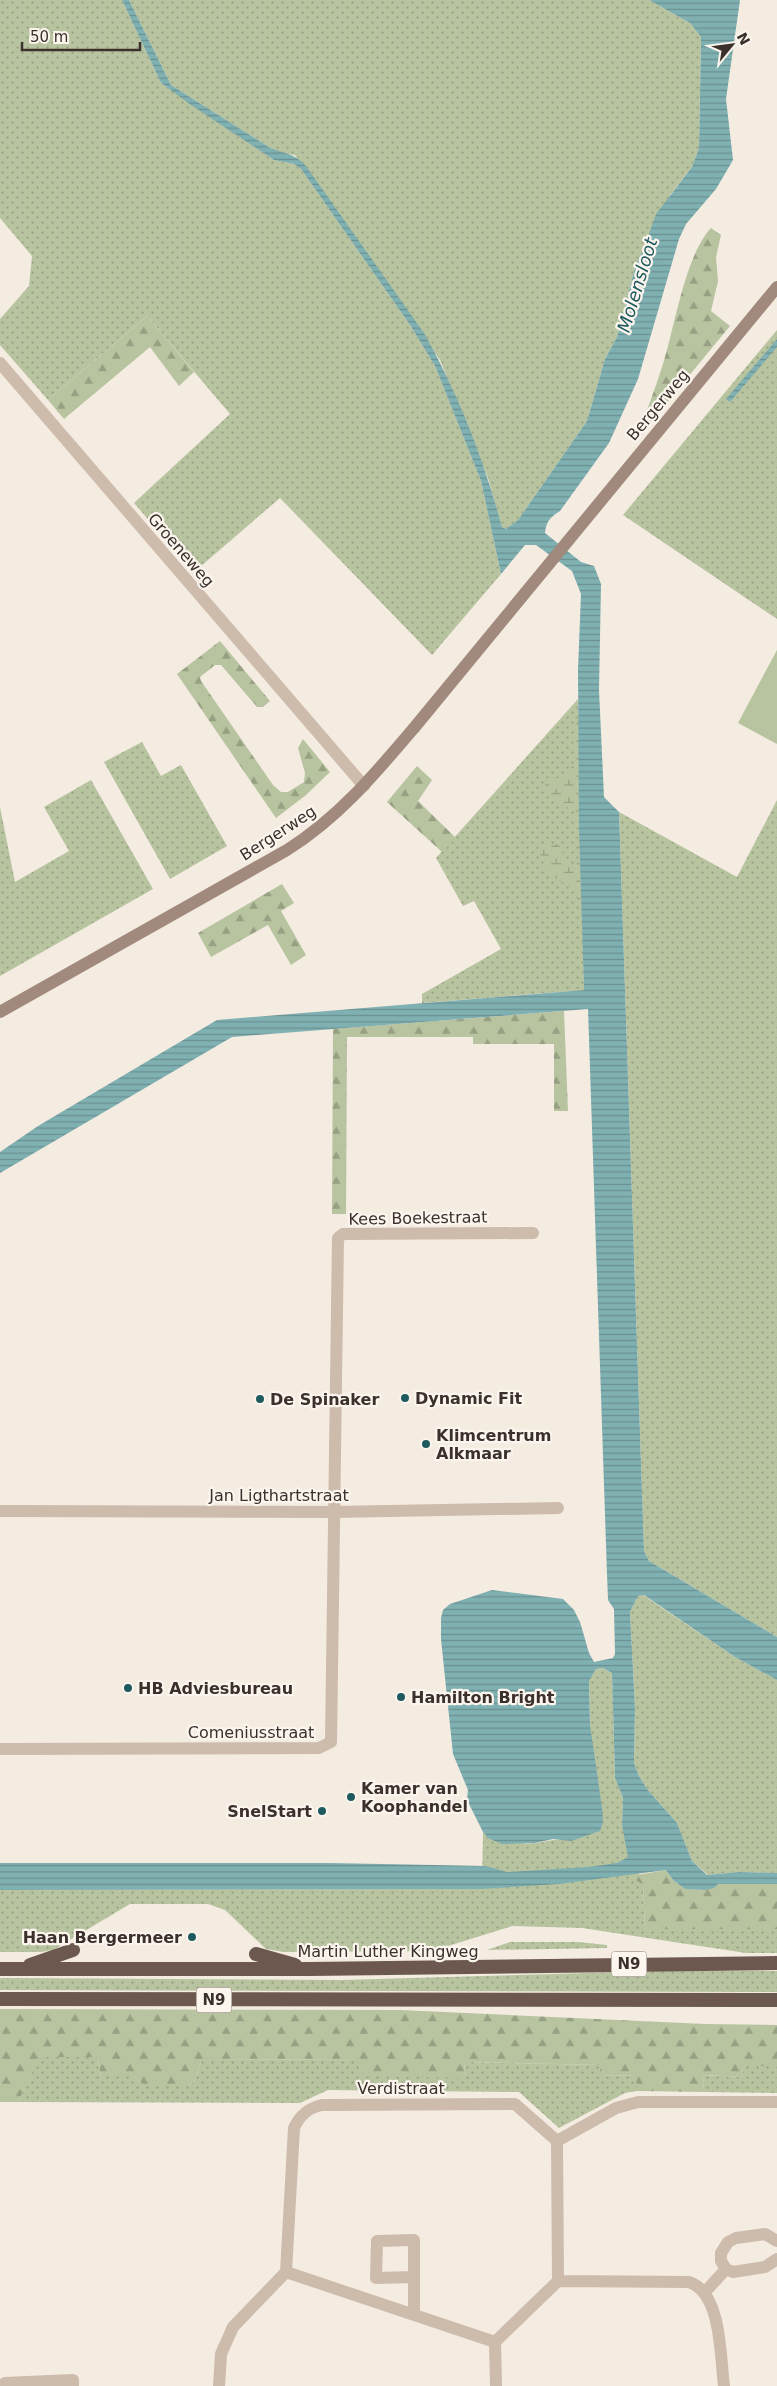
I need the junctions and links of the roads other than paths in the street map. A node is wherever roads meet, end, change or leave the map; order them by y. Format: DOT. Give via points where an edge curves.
graph roads {
  1 [pos="777,286"];
  2 [pos="0,363"];
  3 [pos="364,786"];
  4 [pos="0,1012"];
  5 [pos="533,1233"];
  6 [pos="558,1508"];
  7 [pos="0,1512"];
  8 [pos="334,1512"];
  9 [pos="0,1749"];
  10 [pos="73,1950"];
  11 [pos="256,1954"];
  12 [pos="777,1963"];
  13 [pos="0,1968"];
  14 [pos="20,1969"];
  15 [pos="310,1969"];
  16 [pos="0,1999"];
  17 [pos="777,2000"];
  18 [pos="777,2102"];
  19 [pos="557,2141"];
  20 [pos="777,2241"];
  21 [pos="777,2259"];
  22 [pos="726,2269"];
  23 [pos="286,2272"];
  24 [pos="414,2277"];
  25 [pos="558,2280"];
  26 [pos="705,2292"];
  27 [pos="414,2314"];
  28 [pos="495,2342"];
  29 [pos="5,2386"];
  30 [pos="73,2386"];
  31 [pos="219,2386"];
  32 [pos="496,2386"];
  33 [pos="724,2386"];
  1 -- 3 [label="main road, Bergerweg"];
  2 -- 3 [label="street, Groeneweg"];
  3 -- 4 [label="main road, Bergerweg" via="342,809 300,842"];
  5 -- 8 [label="street, Kees Boekestraat" via="343,1234 338,1238"];
  6 -- 8 [label="street, Jan Ligthartstraat"];
  7 -- 8 [label="street, Jan Ligthartstraat"];
  8 -- 9 [label="street, Comeniusstraat" via="332,1737 326,1747"];
  10 -- 14 [label="highway, N9"];
  11 -- 15 [label="highway, N9"];
  12 -- 15 [label="highway, Martin Luther Kingweg / N9"];
  13 -- 14 [label="highway, Martin Luther Kingweg / N9"];
  14 -- 15 [label="highway, Martin Luther Kingweg / N9"];
  16 -- 17 [label="highway, N9"];
  18 -- 19 [label="street" via="638,2102 616,2108"];
  19 -- 23 [label="street, Verdistraat" via="515,2104 312,2107 298,2118 294,2128"];
  19 -- 25 [label="street"];
  20 -- 22 [label="street" via="772,2236 759,2234 728,2242 720,2253"];
  21 -- 22 [label="street" via="765,2267 740,2272"];
  22 -- 26 [label="street"];
  23 -- 27 [label="street"];
  23 -- 31 [label="street" via="233,2327 221,2354"];
  24 -- 27 [label="street"];
  25 -- 26 [label="street" via="689,2282"];
  25 -- 28 [label="street"];
  26 -- 33 [label="street" via="714,2312"];
  27 -- 28 [label="street"];
  28 -- 32 [label="street"];
  29 -- 30 [label="street" via="5,2383 73,2380"];
}
